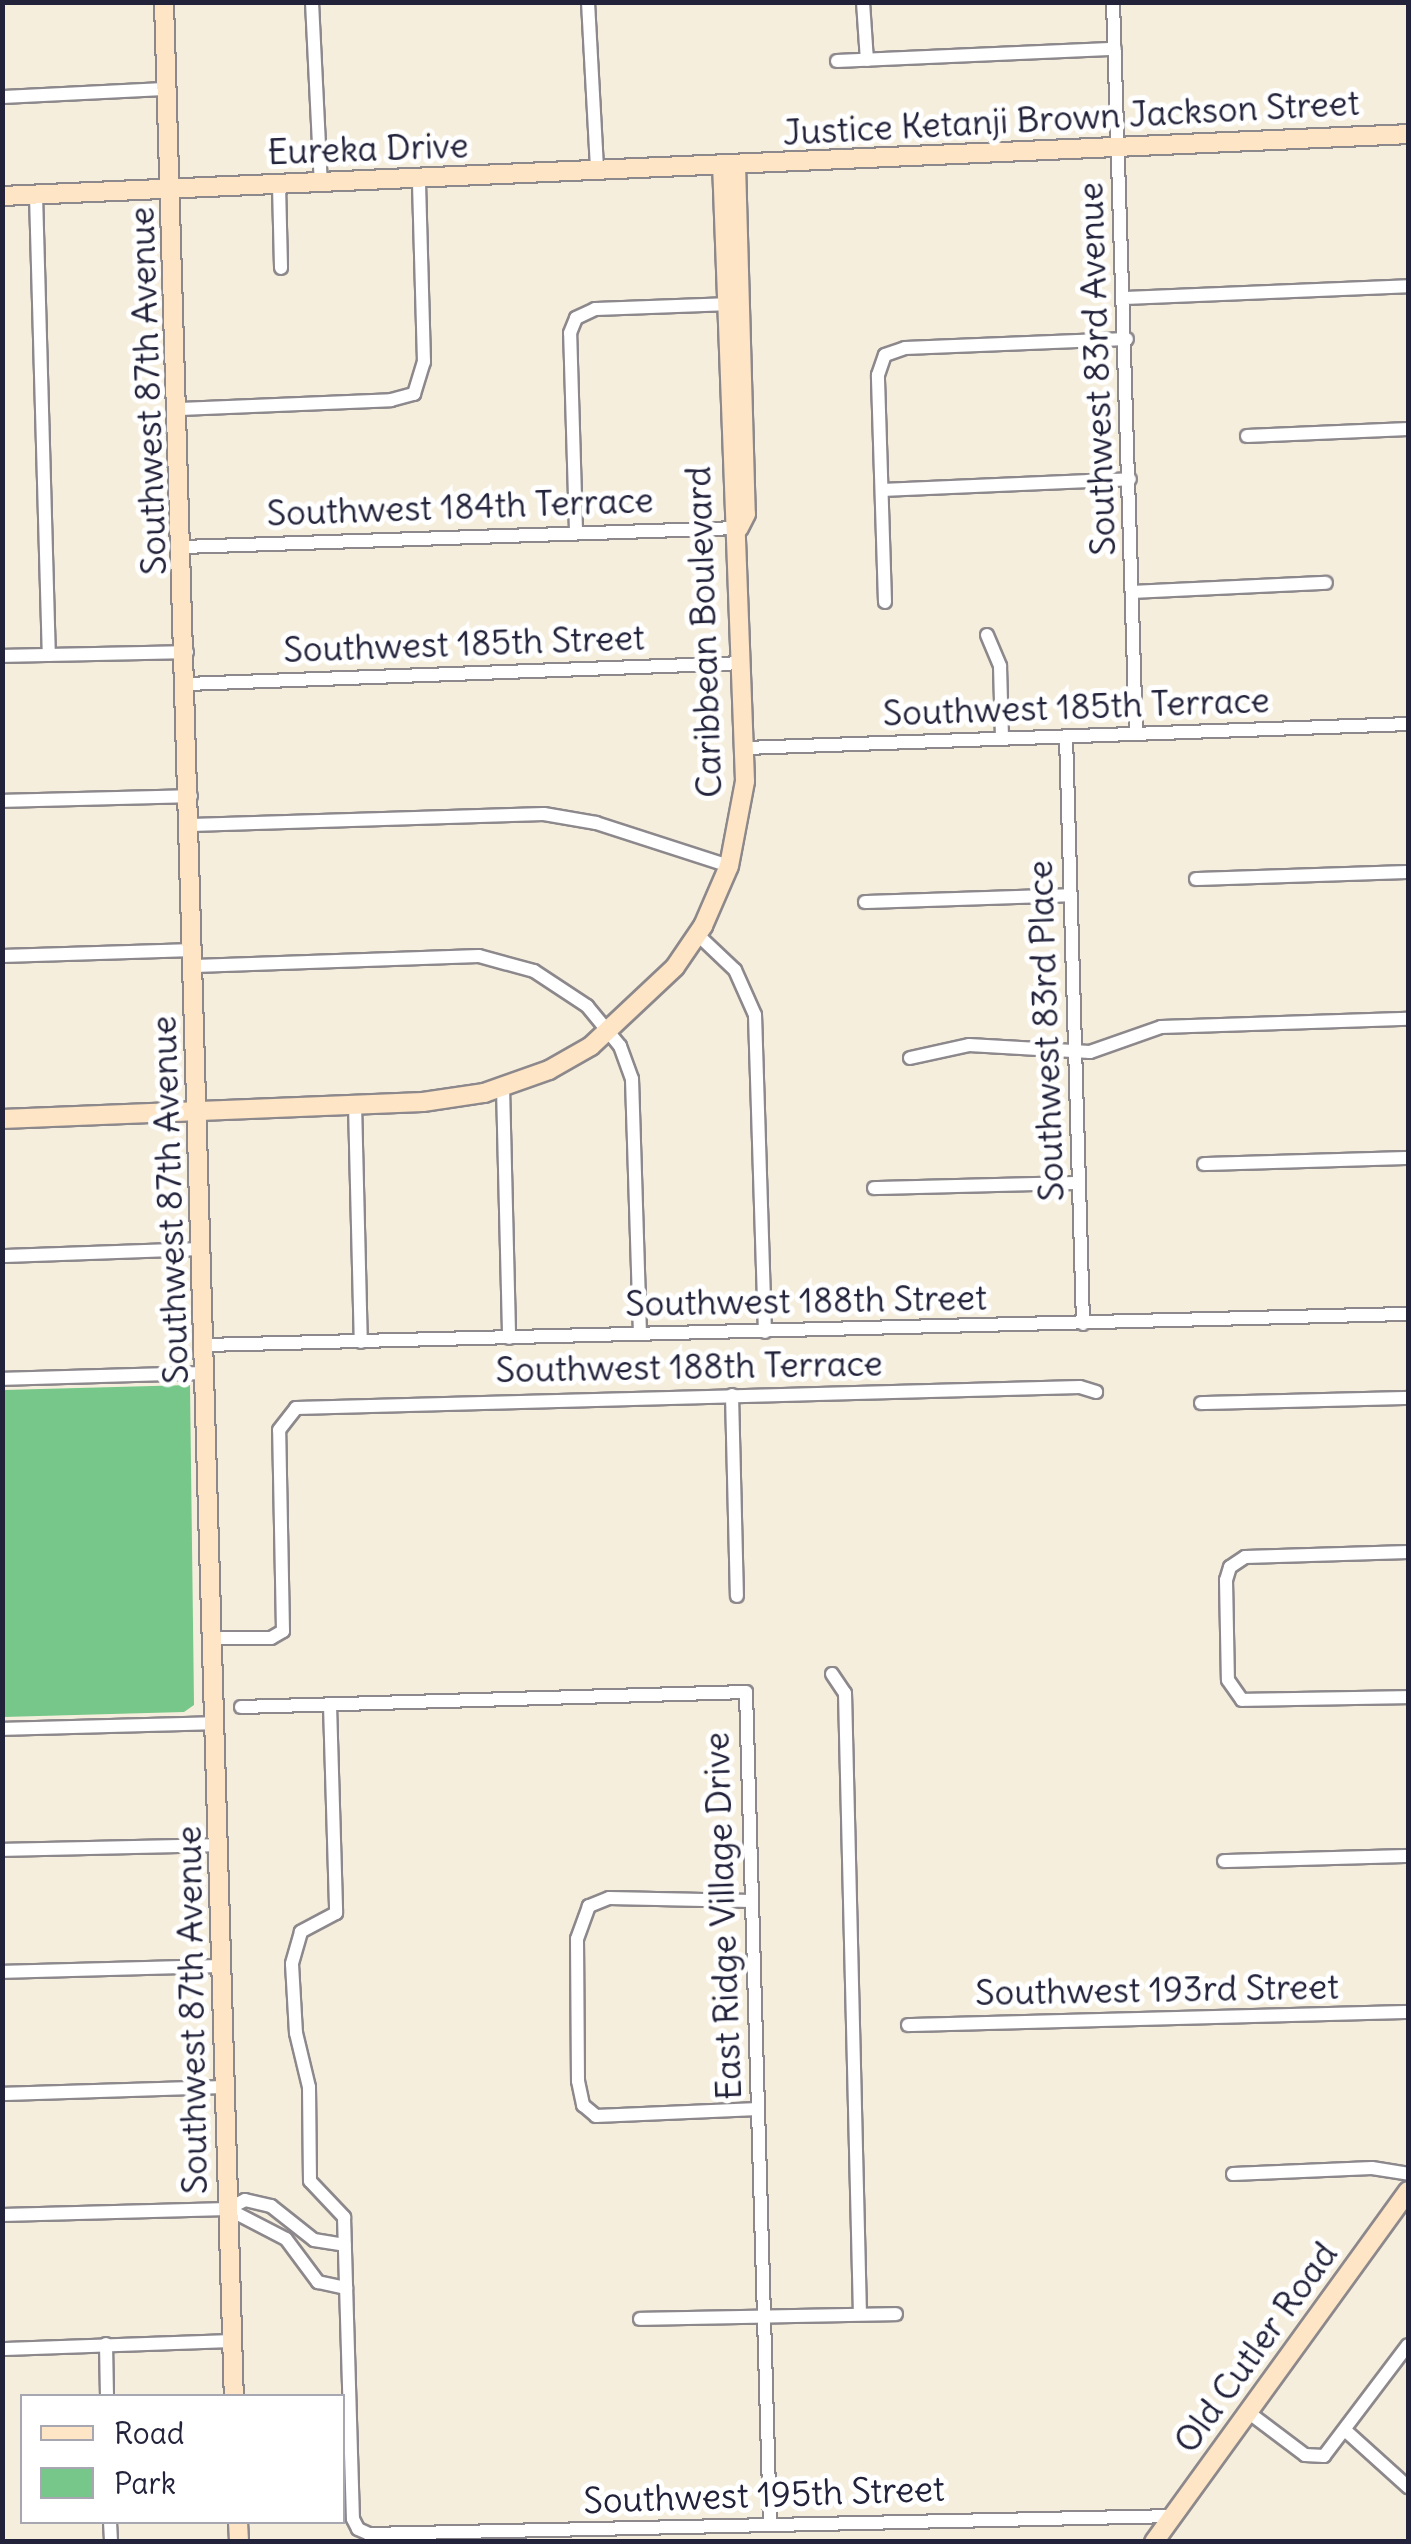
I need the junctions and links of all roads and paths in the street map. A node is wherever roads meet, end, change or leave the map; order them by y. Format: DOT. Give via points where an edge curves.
graph roads {
  1 [pos="164,2"];
  2 [pos="312,2"];
  3 [pos="588,2"];
  4 [pos="864,2"];
  5 [pos="1113,2"];
  6 [pos="1115,50"];
  7 [pos="867,60"];
  8 [pos="837,61"];
  9 [pos="168,89"];
  10 [pos="2,97"];
  11 [pos="1408,134"];
  12 [pos="1120,146"];
  13 [pos="729,164"];
  14 [pos="597,170"];
  15 [pos="419,178"];
  16 [pos="320,183"];
  17 [pos="279,184"];
  18 [pos="174,188"];
  19 [pos="36,195"];
  20 [pos="2,196"];
  21 [pos="281,268"];
  22 [pos="1408,286"];
  23 [pos="1125,298"];
  24 [pos="733,304"];
  25 [pos="1126,339"];
  26 [pos="180,409"];
  27 [pos="1408,429"];
  28 [pos="1248,436"];
  29 [pos="1130,480"];
  30 [pos="882,490"];
  31 [pos="740,528"];
  32 [pos="576,531"];
  33 [pos="183,547"];
  34 [pos="1326,583"];
  35 [pos="1132,592"];
  36 [pos="885,602"];
  37 [pos="987,635"];
  38 [pos="186,652"];
  39 [pos="49,655"];
  40 [pos="2,656"];
  41 [pos="743,663"];
  42 [pos="187,684"];
  43 [pos="1408,724"];
  44 [pos="1136,734"];
  45 [pos="1066,736"];
  46 [pos="1002,739"];
  47 [pos="745,748"];
  48 [pos="191,796"];
  49 [pos="2,801"];
  50 [pos="191,825"];
  51 [pos="728,866"];
  52 [pos="1408,872"];
  53 [pos="1196,879"];
  54 [pos="1070,894"];
  55 [pos="865,902"];
  56 [pos="698,934"];
  57 [pos="2,956"];
  58 [pos="195,958"];
  59 [pos="1408,1019"];
  60 [pos="609,1032"];
  61 [pos="1075,1053"];
  62 [pos="910,1058"];
  63 [pos="503,1087"];
  64 [pos="355,1104"];
  65 [pos="198,1110"];
  66 [pos="2,1118"];
  67 [pos="1408,1158"];
  68 [pos="1204,1164"];
  69 [pos="1079,1183"];
  70 [pos="874,1188"];
  71 [pos="202,1249"];
  72 [pos="2,1256"];
  73 [pos="1408,1314"];
  74 [pos="1084,1324"];
  75 [pos="765,1332"];
  76 [pos="640,1334"];
  77 [pos="509,1338"];
  78 [pos="361,1342"];
  79 [pos="205,1345"];
  80 [pos="206,1373"];
  81 [pos="2,1379"];
  82 [pos="1096,1392"];
  83 [pos="732,1395"];
  84 [pos="1408,1398"];
  85 [pos="1201,1403"];
  86 [pos="1408,1552"];
  87 [pos="738,1596"];
  88 [pos="213,1638"];
  89 [pos="832,1674"];
  90 [pos="1408,1697"];
  91 [pos="330,1705"];
  92 [pos="241,1707"];
  93 [pos="215,1723"];
  94 [pos="2,1728"];
  95 [pos="219,1845"];
  96 [pos="2,1850"];
  97 [pos="1408,1856"];
  98 [pos="1224,1861"];
  99 [pos="752,1901"];
  100 [pos="223,1966"];
  101 [pos="2,1972"];
  102 [pos="1408,2012"];
  103 [pos="908,2025"];
  104 [pos="226,2088"];
  105 [pos="2,2094"];
  106 [pos="758,2108"];
  107 [pos="1232,2174"];
  108 [pos="1408,2174"];
  109 [pos="1408,2192"];
  110 [pos="228,2209"];
  111 [pos="278,2211"];
  112 [pos="2,2216"];
  113 [pos="269,2227"];
  114 [pos="308,2234"];
  115 [pos="345,2245"];
  116 [pos="295,2248"];
  117 [pos="346,2288"];
  118 [pos="860,2314"];
  119 [pos="896,2314"];
  120 [pos="764,2316"];
  121 [pos="640,2319"];
  122 [pos="232,2341"];
  123 [pos="106,2344"];
  124 [pos="1408,2345"];
  125 [pos="2,2348"];
  126 [pos="107,2394"];
  127 [pos="234,2394"];
  128 [pos="1248,2412"];
  129 [pos="1346,2432"];
  130 [pos="1408,2487"];
  131 [pos="1172,2516"];
  132 [pos="770,2524"];
  133 [pos="1154,2542"];
  1 -- 9 [label="street, Southwest 87th Avenue"];
  2 -- 16 [label="street"];
  3 -- 14 [label="street"];
  4 -- 7 [label="street"];
  5 -- 6 [label="street, Southwest 83rd Avenue"];
  6 -- 7 [label="street"];
  6 -- 12 [label="street, Southwest 83rd Avenue"];
  7 -- 8 [label="street"];
  9 -- 10 [label="street"];
  9 -- 18 [label="street, Southwest 87th Avenue"];
  11 -- 12 [label="street, Justice Ketanji Brown Jackson Street"];
  12 -- 13 [label="street, Justice Ketanji Brown Jackson Street"];
  12 -- 23 [label="street, Southwest 83rd Avenue"];
  13 -- 14 [label="street, Eureka Drive"];
  13 -- 24 [label="street, Caribbean Boulevard"];
  14 -- 15 [label="street, Eureka Drive"];
  15 -- 16 [label="street, Eureka Drive"];
  15 -- 26 [label="street" via="419,389 400,400"];
  16 -- 17 [label="street, Eureka Drive"];
  17 -- 18 [label="street, Eureka Drive"];
  17 -- 21 [label="street"];
  18 -- 19 [label="street, Eureka Drive"];
  18 -- 26 [label="street, Southwest 87th Avenue"];
  19 -- 20 [label="street, Eureka Drive"];
  19 -- 39 [label="street"];
  22 -- 23 [label="street"];
  23 -- 25 [label="street, Southwest 83rd Avenue"];
  24 -- 31 [label="street, Caribbean Boulevard" via="746,514"];
  24 -- 32 [label="street" via="595,309 576,318 570,333"];
  25 -- 29 [label="street, Southwest 83rd Avenue"];
  25 -- 30 [label="street" via="905,348 886,355 878,375"];
  26 -- 33 [label="street, Southwest 87th Avenue"];
  27 -- 28 [label="street"];
  29 -- 30 [label="street"];
  29 -- 35 [label="street, Southwest 83rd Avenue"];
  30 -- 36 [label="street"];
  31 -- 32 [label="street, Southwest 184th Terrace"];
  31 -- 41 [label="street, Caribbean Boulevard"];
  32 -- 33 [label="street, Southwest 184th Terrace"];
  33 -- 38 [label="street, Southwest 87th Avenue"];
  34 -- 35 [label="street"];
  35 -- 44 [label="street, Southwest 83rd Avenue"];
  37 -- 46 [label="street" via="1000,666"];
  38 -- 39 [label="street"];
  38 -- 42 [label="street, Southwest 87th Avenue"];
  39 -- 40 [label="street"];
  41 -- 42 [label="street, Southwest 185th Street"];
  41 -- 47 [label="street, Caribbean Boulevard"];
  42 -- 48 [label="street, Southwest 87th Avenue"];
  43 -- 44 [label="street, Southwest 185th Terrace"];
  44 -- 45 [label="street, Southwest 185th Terrace"];
  45 -- 46 [label="street, Southwest 185th Terrace"];
  45 -- 54 [label="street, Southwest 83rd Place"];
  46 -- 47 [label="street, Southwest 185th Terrace"];
  47 -- 51 [label="street, Caribbean Boulevard" via="742,808"];
  48 -- 49 [label="street"];
  48 -- 50 [label="street, Southwest 87th Avenue"];
  50 -- 51 [label="street" via="544,814 596,823"];
  50 -- 58 [label="street, Southwest 87th Avenue"];
  51 -- 56 [label="street, Caribbean Boulevard"];
  52 -- 53 [label="street"];
  54 -- 55 [label="street"];
  54 -- 61 [label="street, Southwest 83rd Place"];
  56 -- 60 [label="street, Caribbean Boulevard" via="658,988"];
  56 -- 75 [label="street" via="735,970 756,1015"];
  57 -- 58 [label="street"];
  58 -- 60 [label="street" via="489,958 562,987"];
  58 -- 65 [label="street, Southwest 87th Avenue"];
  59 -- 61 [label="street" via="1161,1027"];
  60 -- 63 [label="street, Caribbean Boulevard" via="561,1064"];
  60 -- 76 [label="street" via="632,1079"];
  61 -- 62 [label="street" via="969,1046"];
  61 -- 69 [label="street, Southwest 83rd Place"];
  63 -- 64 [label="street, Caribbean Boulevard" via="436,1101"];
  63 -- 77 [label="street"];
  64 -- 65 [label="street, Caribbean Boulevard"];
  64 -- 78 [label="street"];
  65 -- 66 [label="street, Caribbean Boulevard"];
  65 -- 71 [label="street, Southwest 87th Avenue"];
  67 -- 68 [label="street"];
  69 -- 70 [label="street"];
  69 -- 74 [label="street, Southwest 83rd Place"];
  71 -- 72 [label="street"];
  71 -- 79 [label="street, Southwest 87th Avenue"];
  73 -- 74 [label="street, Southwest 188th Street"];
  74 -- 75 [label="street, Southwest 188th Street"];
  75 -- 76 [label="street, Southwest 188th Street"];
  76 -- 77 [label="street, Southwest 188th Street"];
  77 -- 78 [label="street, Southwest 188th Street"];
  78 -- 79 [label="street, Southwest 188th Street"];
  79 -- 80 [label="street, Southwest 87th Avenue"];
  80 -- 81 [label="street"];
  80 -- 88 [label="street, Southwest 87th Avenue"];
  82 -- 83 [label="street, Southwest 188th Terrace" via="1080,1386"];
  83 -- 87 [label="street"];
  83 -- 88 [label="street, Southwest 188th Terrace" via="305,1406 284,1416 282,1633"];
  84 -- 85 [label="street"];
  86 -- 90 [label="street" via="1233,1563 1226,1580 1228,1680 1235,1695 1252,1703"];
  88 -- 93 [label="street, Southwest 87th Avenue"];
  89 -- 118 [label="street" via="845,1693"];
  91 -- 92 [label="street, East Ridge Village Drive"];
  91 -- 99 [label="street, East Ridge Village Drive" via="746,1692"];
  91 -- 115 [label="street" via="336,1913 301,1932 292,1964 296,2033 308,2080 309,2174 316,2194 343,2214"];
  93 -- 94 [label="street"];
  93 -- 95 [label="street, Southwest 87th Avenue"];
  95 -- 96 [label="street"];
  95 -- 100 [label="street, Southwest 87th Avenue"];
  97 -- 98 [label="street"];
  99 -- 106 [label="street, East Ridge Village Drive"];
  99 -- 106 [label="street" via="597,1901 584,1914 577,1939 578,2088 585,2108 602,2117"];
  100 -- 101 [label="street"];
  100 -- 104 [label="street, Southwest 87th Avenue"];
  102 -- 103 [label="street, Southwest 193rd Street"];
  104 -- 105 [label="street"];
  104 -- 110 [label="street, Southwest 87th Avenue"];
  106 -- 120 [label="street, East Ridge Village Drive"];
  107 -- 108 [label="street" via="1372,2168"];
  109 -- 128 [label="street, Old Cutler Road"];
  110 -- 111 [label="street" via="246,2200"];
  110 -- 112 [label="street"];
  110 -- 113 [label="street"];
  110 -- 122 [label="street, Southwest 87th Avenue"];
  111 -- 113 [label="street"];
  111 -- 114 [label="street"];
  113 -- 116 [label="street"];
  114 -- 115 [label="street"];
  114 -- 116 [label="street"];
  115 -- 117 [label="street"];
  116 -- 117 [label="street" via="318,2282"];
  117 -- 132 [label="street, Southwest 195th Street" via="358,2529 428,2534"];
  118 -- 119 [label="street"];
  118 -- 120 [label="street"];
  120 -- 121 [label="street"];
  120 -- 132 [label="street, East Ridge Village Drive"];
  122 -- 123 [label="street"];
  122 -- 127 [label="street, Southwest 87th Avenue"];
  123 -- 125 [label="street"];
  123 -- 126 [label="street"];
  124 -- 129 [label="street"];
  128 -- 129 [label="street" via="1310,2457 1328,2454"];
  128 -- 131 [label="street, Old Cutler Road"];
  129 -- 130 [label="street"];
  131 -- 132 [label="street, Southwest 195th Street"];
  131 -- 133 [label="street, Old Cutler Road"];
}
